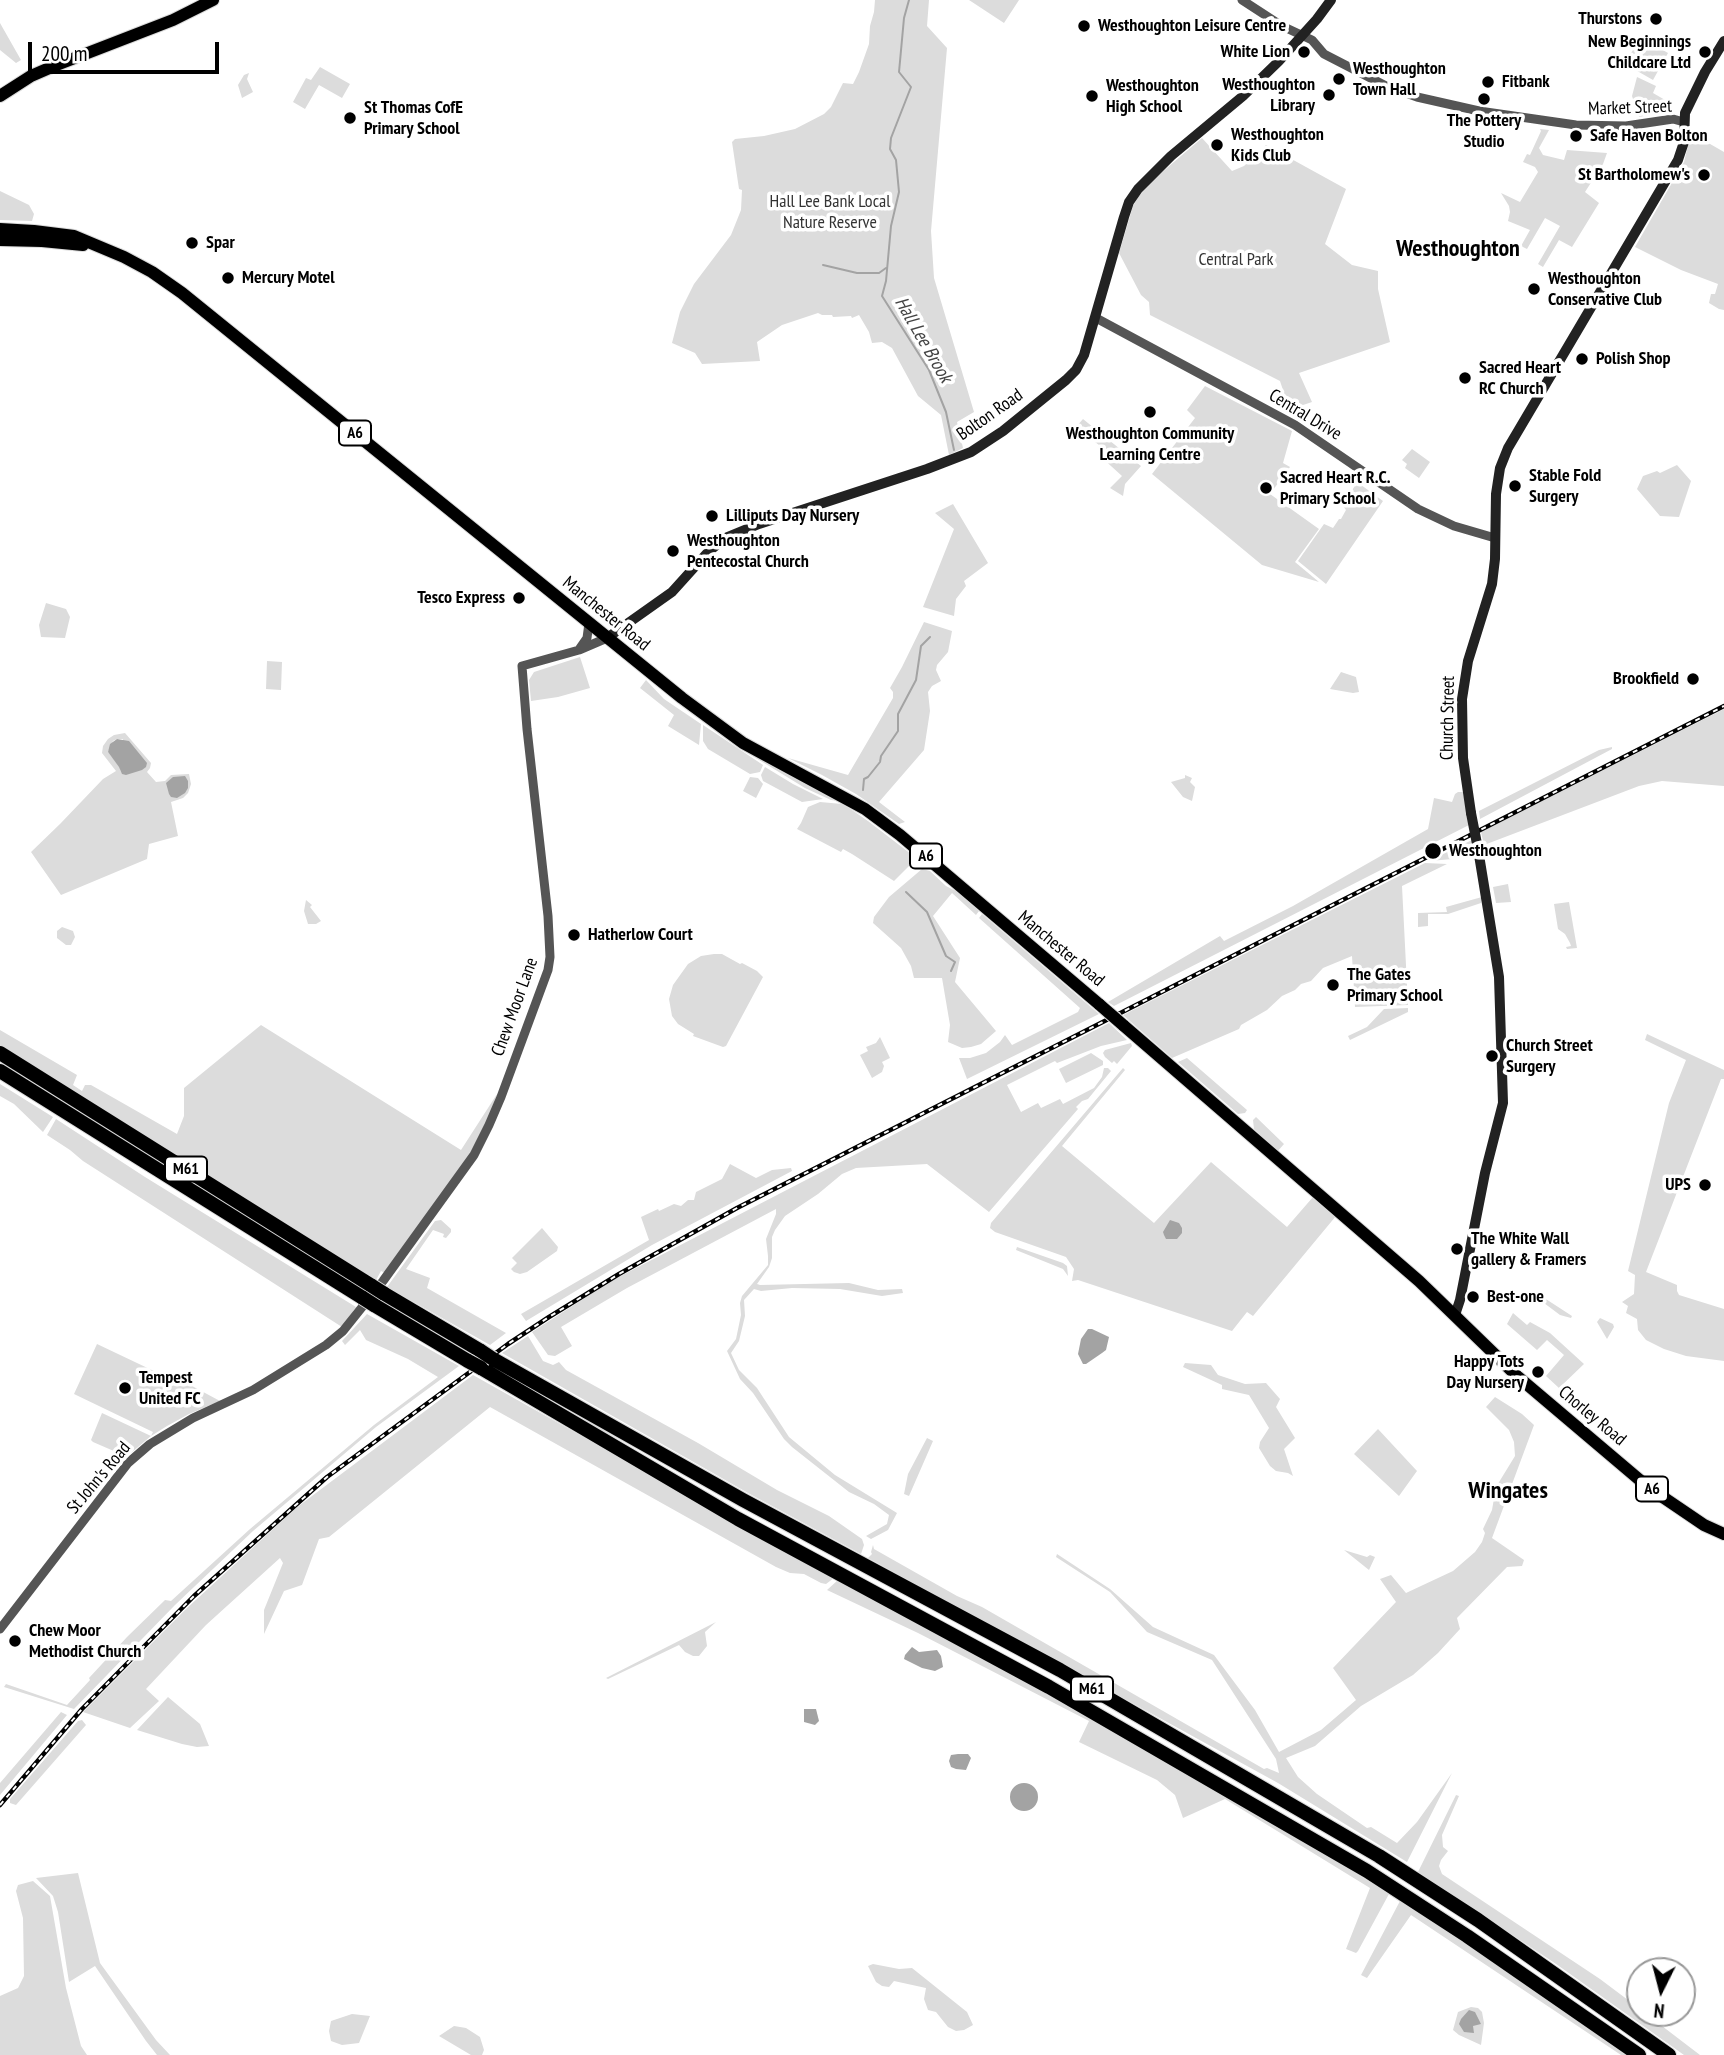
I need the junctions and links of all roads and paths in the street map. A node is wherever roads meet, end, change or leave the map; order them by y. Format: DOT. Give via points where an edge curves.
graph roads {
  1 [pos="213,0"];
  2 [pos="1242,0"];
  3 [pos="1331,0"];
  4 [pos="1304,35"];
  5 [pos="1724,41"];
  6 [pos="0,96"];
  7 [pos="1684,122"];
  8 [pos="0,229"];
  9 [pos="0,240"];
  10 [pos="93,245"];
  11 [pos="1096,318"];
  12 [pos="1496,538"];
  13 [pos="589,623"];
  14 [pos="607,638"];
  15 [pos="579,650"];
  16 [pos="522,666"];
  17 [pos="0,1053"];
  18 [pos="0,1071"];
  19 [pos="379,1286"];
  20 [pos="1450,1310"];
  21 [pos="1724,1534"];
  22 [pos="0,1629"];
  23 [pos="1639,2055"];
  24 [pos="1669,2055"];
  1 -- 6 [label="main road" via="31,76"];
  2 -- 4 [label="street, Market Street"];
  3 -- 4 [label="main road, Bolton Road"];
  4 -- 7 [label="street, Market Street" via="1324,54 1357,72 1436,102 1576,125"];
  4 -- 11 [label="main road, Bolton Road" via="1138,189 1124,217"];
  5 -- 7 [label="main road, Church Street" via="1686,109"];
  7 -- 12 [label="main road, Church Street" via="1683,147 1675,166 1508,448 1497,483"];
  8 -- 10 [label="main road, Manchester Road / A6" via="61,233"];
  9 -- 10 [label="main road, Manchester Road / A6"];
  10 -- 13 [label="main road, Manchester Road / A6" via="137,264 182,293"];
  11 -- 12 [label="street, Central Drive" via="1295,425 1418,509"];
  11 -- 14 [label="main road, Bolton Road" via="1072,375 985,444 941,464 736,532 714,546 672,592"];
  12 -- 20 [label="main road, Church Street, bridge" via="1490,593 1468,660 1462,745 1499,977 1503,1097 1460,1300"];
  13 -- 14 [label="main road, Manchester Road / A6"];
  13 -- 15 [label="street"];
  14 -- 15 [label="street, Bolton Road"];
  14 -- 20 [label="main road, Manchester Road / A6, bridge" via="743,743 865,809 900,835"];
  15 -- 16 [label="street, Bolton Road"];
  16 -- 19 [label="street, Chew Moor Lane" via="550,963 482,1141"];
  17 -- 19 [label="highway, M61"];
  18 -- 23 [label="highway, M61" via="474,1365 738,1519 1049,1687 1367,1871"];
  19 -- 22 [label="street, St John's Road" via="354,1320 326,1345 253,1390 171,1429 128,1463"];
  19 -- 24 [label="highway, M61" via="487,1355 743,1500 1060,1670 1379,1856"];
  20 -- 21 [label="main road, Chorley Road / A6" via="1517,1376 1648,1487"];
}
